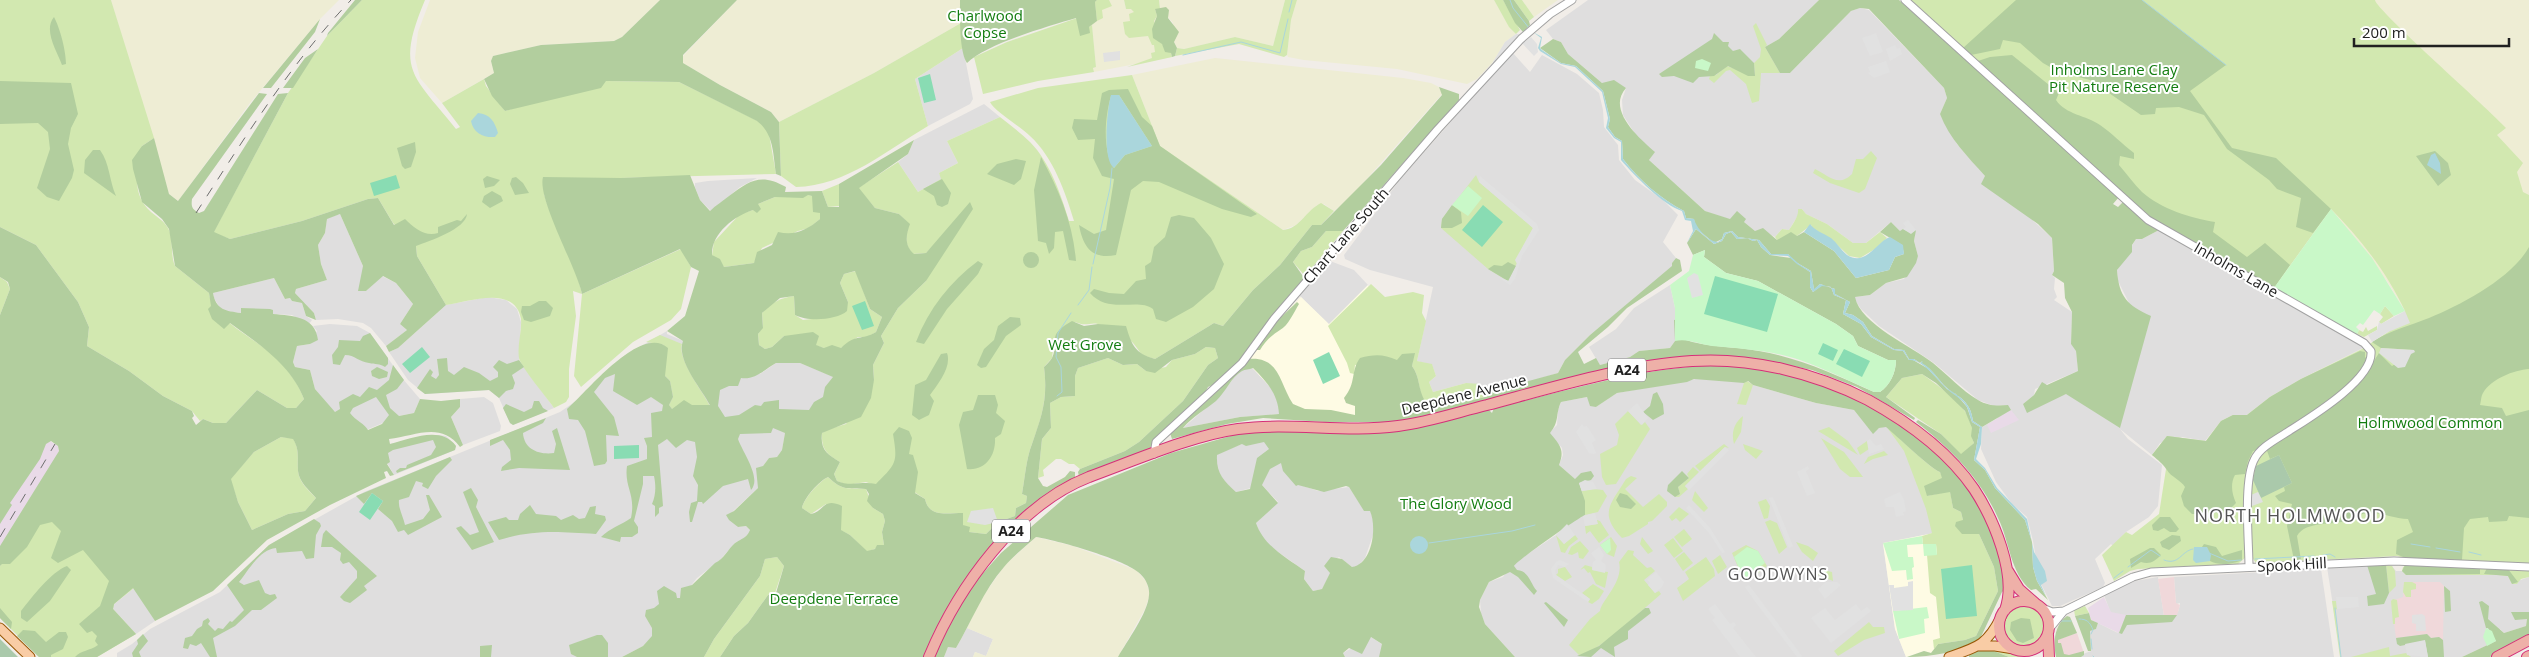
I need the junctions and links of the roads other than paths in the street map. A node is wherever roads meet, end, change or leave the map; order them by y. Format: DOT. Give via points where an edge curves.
graph roads {
  1 [pos="1572,0"];
  2 [pos="1905,0"];
  3 [pos="1168,430"];
  4 [pos="1167,450"];
  5 [pos="1154,454"];
  6 [pos="2006,565"];
  7 [pos="2249,567"];
  8 [pos="2529,567"];
  9 [pos="2039,606"];
  10 [pos="2064,611"];
  11 [pos="2003,614"];
  12 [pos="0,628"];
  13 [pos="2049,631"];
  14 [pos="2529,640"];
  15 [pos="1977,646"];
  16 [pos="2015,650"];
  17 [pos="30,657"];
  18 [pos="930,657"];
  19 [pos="1950,657"];
  20 [pos="2028,657"];
  21 [pos="2049,657"];
  22 [pos="2497,657"];
  1 -- 3 [label="street, Chart Lane South" via="1521,38 1274,319 1243,362"];
  2 -- 7 [label="street, Inholms Lane" via="2148,220 2364,343 2371,351 2369,364 2356,381 2255,458 2250,476"];
  3 -- 4 [label="street"];
  3 -- 5 [label="street, Chart Lane South" via="1156,442"];
  4 -- 5 [label="highway, Deepdene Avenue / A24"];
  4 -- 6 [label="highway, Deepdene Avenue / A24" via="1236,429 1384,427 1414,423 1626,370 1668,363 1695,360 1761,366 1810,376 1845,388 1926,438 1963,475 1983,502"];
  5 -- 18 [label="highway, Deepdene Avenue / A24" via="1076,482 1002,538 961,595"];
  6 -- 9 [label="highway, Deepdene Avenue / A24" via="2019,589"];
  6 -- 11 [label="highway, Deepdene Avenue / A24" via="2009,592"];
  7 -- 8 [label="street, Spook Hill" via="2394,561"];
  7 -- 10 [label="street, Spook Hill" via="2141,574"];
  9 -- 10 [label="street" via="2052,612"];
  9 -- 11 [label="highway" via="2018,602"];
  9 -- 13 [label="highway" via="2048,617"];
  10 -- 13 [label="street, Spook Hill"];
  11 -- 15 [label="main road" via="1991,636"];
  11 -- 16 [label="highway" via="2000,633 2007,645"];
  12 -- 17 [label="main road"];
  13 -- 16 [label="highway" via="2039,646 2032,650"];
  13 -- 21 [label="highway"];
  14 -- 22 [label="highway"];
  15 -- 16 [label="main road"];
  15 -- 19 [label="main road"];
  16 -- 20 [label="highway"];
}
